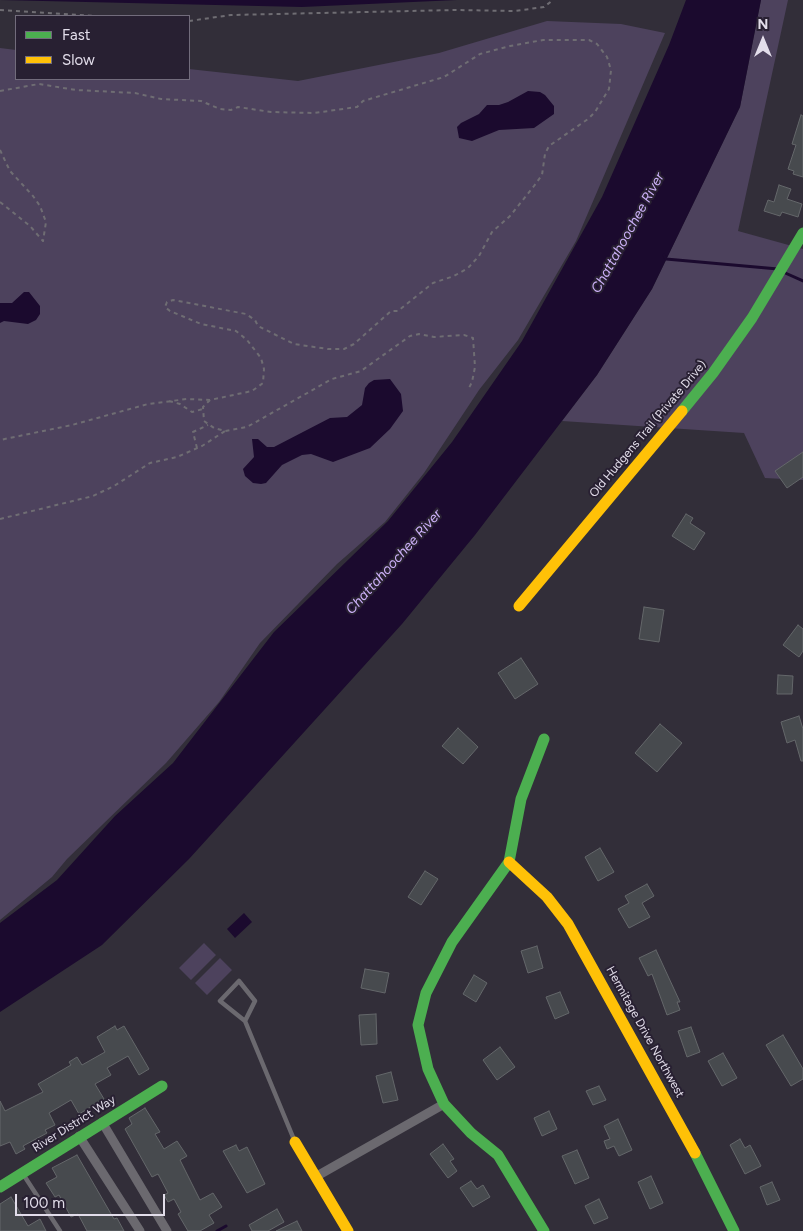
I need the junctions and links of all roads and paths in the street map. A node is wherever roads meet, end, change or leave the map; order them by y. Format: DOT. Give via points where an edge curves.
graph roads {
  1 [pos="553,0"];
  2 [pos="0,10"];
  3 [pos="80,15"];
  4 [pos="190,21"];
  5 [pos="0,91"];
  6 [pos="0,150"];
  7 [pos="0,202"];
  8 [pos="803,233"];
  9 [pos="468,390"];
  10 [pos="210,400"];
  11 [pos="167,401"];
  12 [pos="203,409"];
  13 [pos="209,425"];
  14 [pos="225,431"];
  15 [pos="0,440"];
  16 [pos="198,448"];
  17 [pos="0,519"];
  18 [pos="519,606"];
  19 [pos="544,739"];
  20 [pos="509,862"];
  21 [pos="245,1021"];
  22 [pos="162,1086"];
  23 [pos="444,1104"];
  24 [pos="102,1122"];
  25 [pos="79,1136"];
  26 [pos="295,1142"];
  27 [pos="22,1172"];
  28 [pos="317,1176"];
  29 [pos="0,1187"];
  30 [pos="60,1231"];
  31 [pos="140,1231"];
  32 [pos="167,1231"];
  33 [pos="348,1231"];
  34 [pos="544,1231"];
  35 [pos="734,1231"];
  1 -- 4 [label="path" via="544,7 516,11 231,15"];
  2 -- 3 [label="path"];
  5 -- 10 [label="path" via="39,84 135,92 161,99 200,101 220,109 238,107 271,112 314,112 357,107 363,101 444,77 480,54 510,46 543,40 589,40 597,44 607,58 611,70 609,89 603,100 588,120 549,146 542,175 510,216 492,232 479,256 468,268 433,283 398,312 391,311 354,344 344,349 302,346 258,326 255,320 235,310 182,300 167,302 165,307 180,316 236,331 261,358 263,383 252,391"];
  6 -- 7 [label="path" via="6,165 33,196 44,215 46,230 43,241"];
  8 -- 18 [label="street, Old Hudgens Trail (Private Drive)" via="787,263 713,373"];
  9 -- 14 [label="path" via="475,367 473,338 419,334 410,336 361,371 332,379 246,427"];
  10 -- 11 [label="path"];
  10 -- 12 [label="path"];
  11 -- 12 [label="path" via="192,412"];
  11 -- 15 [label="path"];
  12 -- 13 [label="path" via="204,421"];
  13 -- 14 [label="path"];
  13 -- 16 [label="path" via="193,432"];
  14 -- 16 [label="path"];
  16 -- 17 [label="path" via="150,462 93,496"];
  19 -- 20 [label="street" via="521,798"];
  20 -- 23 [label="street" via="452,942 426,992 418,1025 428,1069"];
  20 -- 35 [label="street, Hermitage Drive Northwest" via="548,897 568,924 681,1126"];
  21 -- 21 [label="lane" via="220,1001 239,981 254,1001"];
  21 -- 26 [label="lane"];
  22 -- 24 [label="street, River District Way"];
  23 -- 28 [label="street"];
  23 -- 34 [label="street" via="471,1133 498,1155"];
  24 -- 25 [label="street, River District Way"];
  24 -- 32 [label="street"];
  25 -- 27 [label="street, River District Way"];
  25 -- 31 [label="street"];
  26 -- 28 [label="street"];
  27 -- 29 [label="street, River District Way"];
  27 -- 30 [label="lane"];
  28 -- 33 [label="street"];
}
